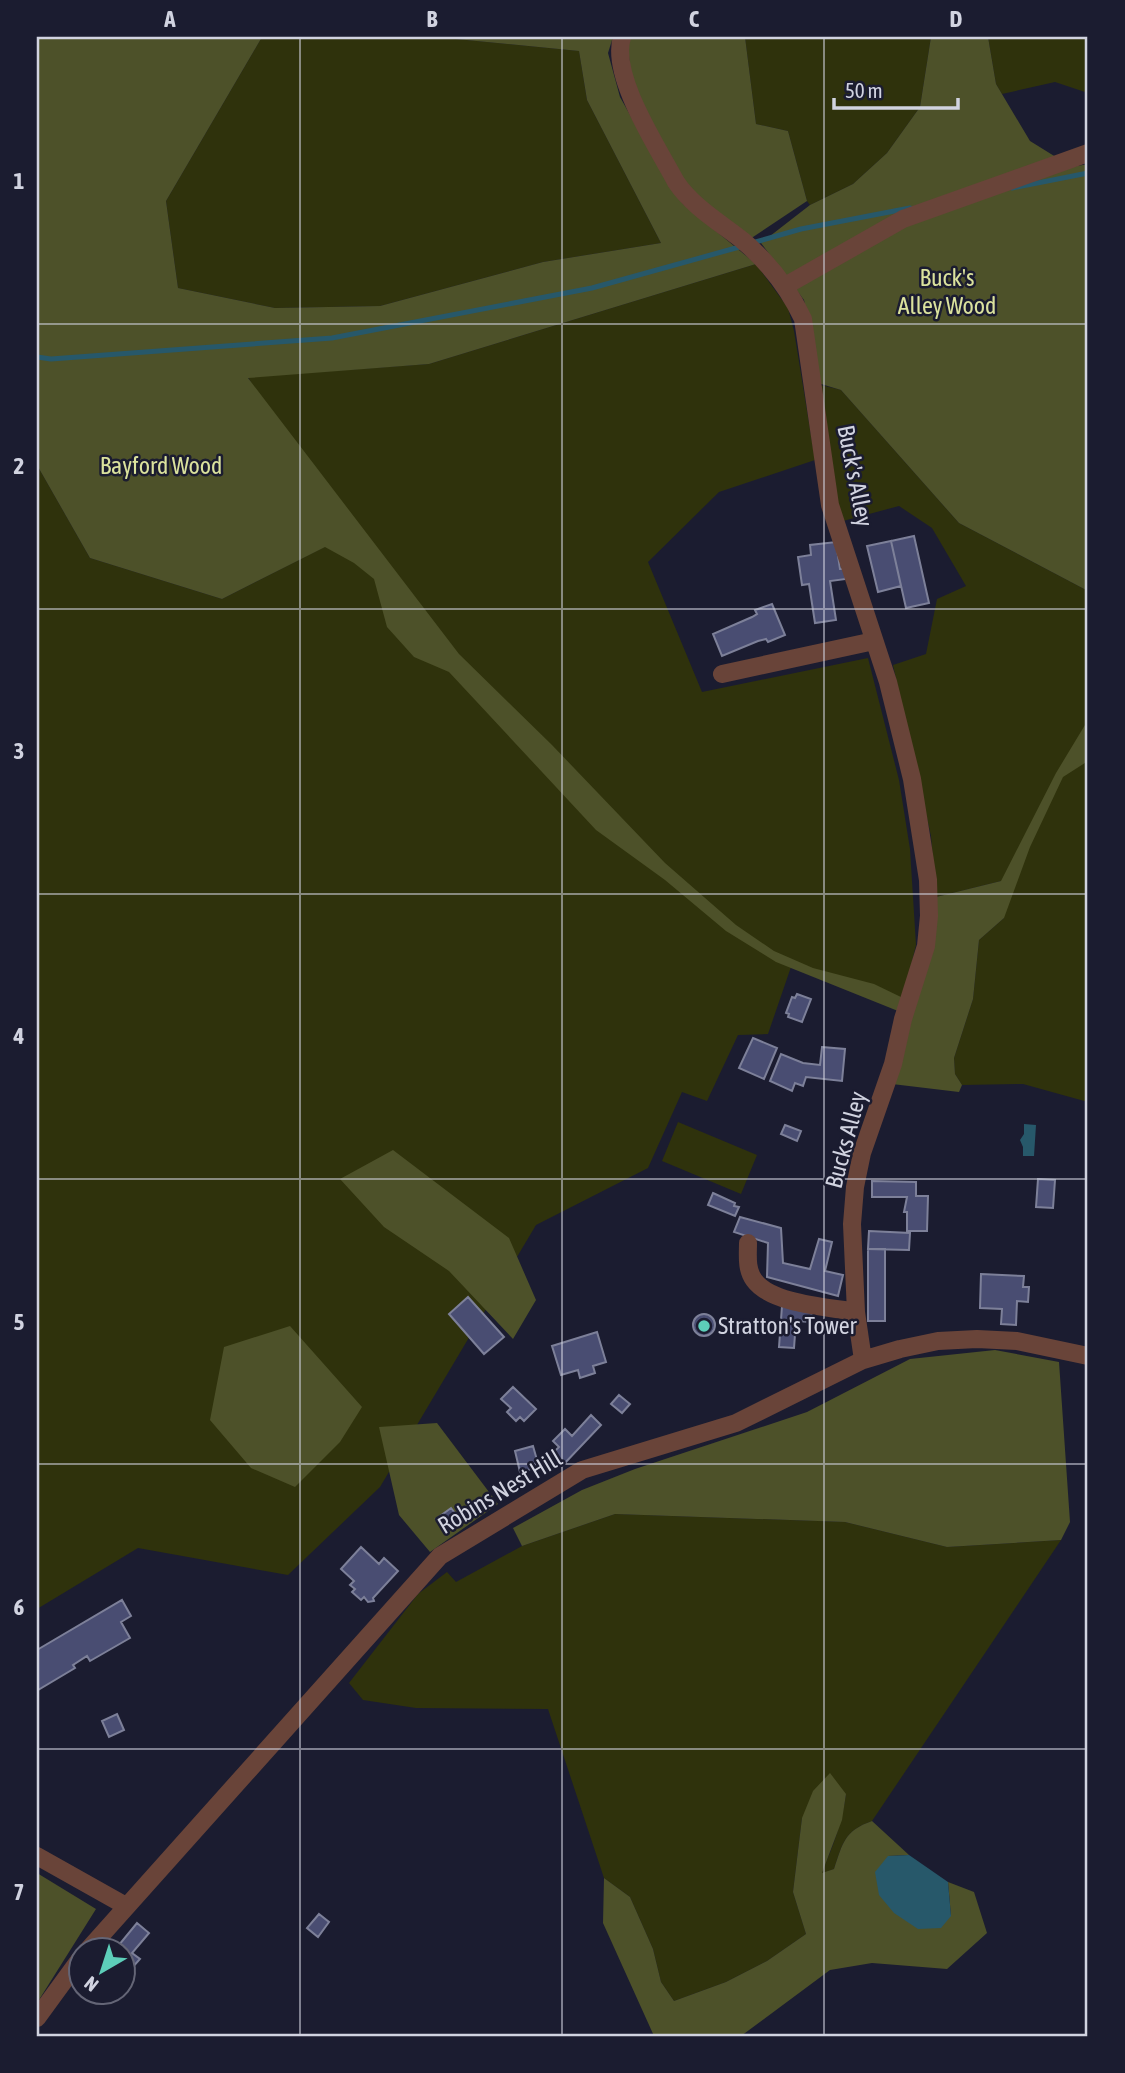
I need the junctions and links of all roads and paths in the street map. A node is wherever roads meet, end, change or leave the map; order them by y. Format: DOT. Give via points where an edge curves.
graph roads {
  1 [pos="622,37"];
  2 [pos="1088,153"];
  3 [pos="785,286"];
  4 [pos="874,640"];
  5 [pos="722,674"];
  6 [pos="748,1243"];
  7 [pos="856,1312"];
  8 [pos="1088,1356"];
  9 [pos="863,1360"];
  10 [pos="37,1856"];
  11 [pos="126,1906"];
  12 [pos="99,1937"];
  13 [pos="66,1978"];
  14 [pos="37,2018"];
  1 -- 3 [label="street, Buck's Alley" via="620,63 628,90 676,181 685,194 748,245"];
  2 -- 3 [label="street" via="902,219"];
  3 -- 4 [label="street, Buck's Alley" via="803,318 830,505"];
  4 -- 5 [label="street"];
  4 -- 7 [label="street, Bucks Alley" via="912,779 929,916 926,946 855,1187"];
  6 -- 7 [label="street" via="753,1279 765,1291"];
  7 -- 9 [label="street, Bucks Alley"];
  8 -- 9 [label="street, Robins Nest Hill" via="1017,1340 977,1339 938,1341"];
  9 -- 11 [label="street, Robins Nest Hill" via="736,1423 582,1470 440,1556"];
  10 -- 11 [label="street"];
  11 -- 12 [label="street, Robins Nest Hill"];
  13 -- 14 [label="street"];
}
